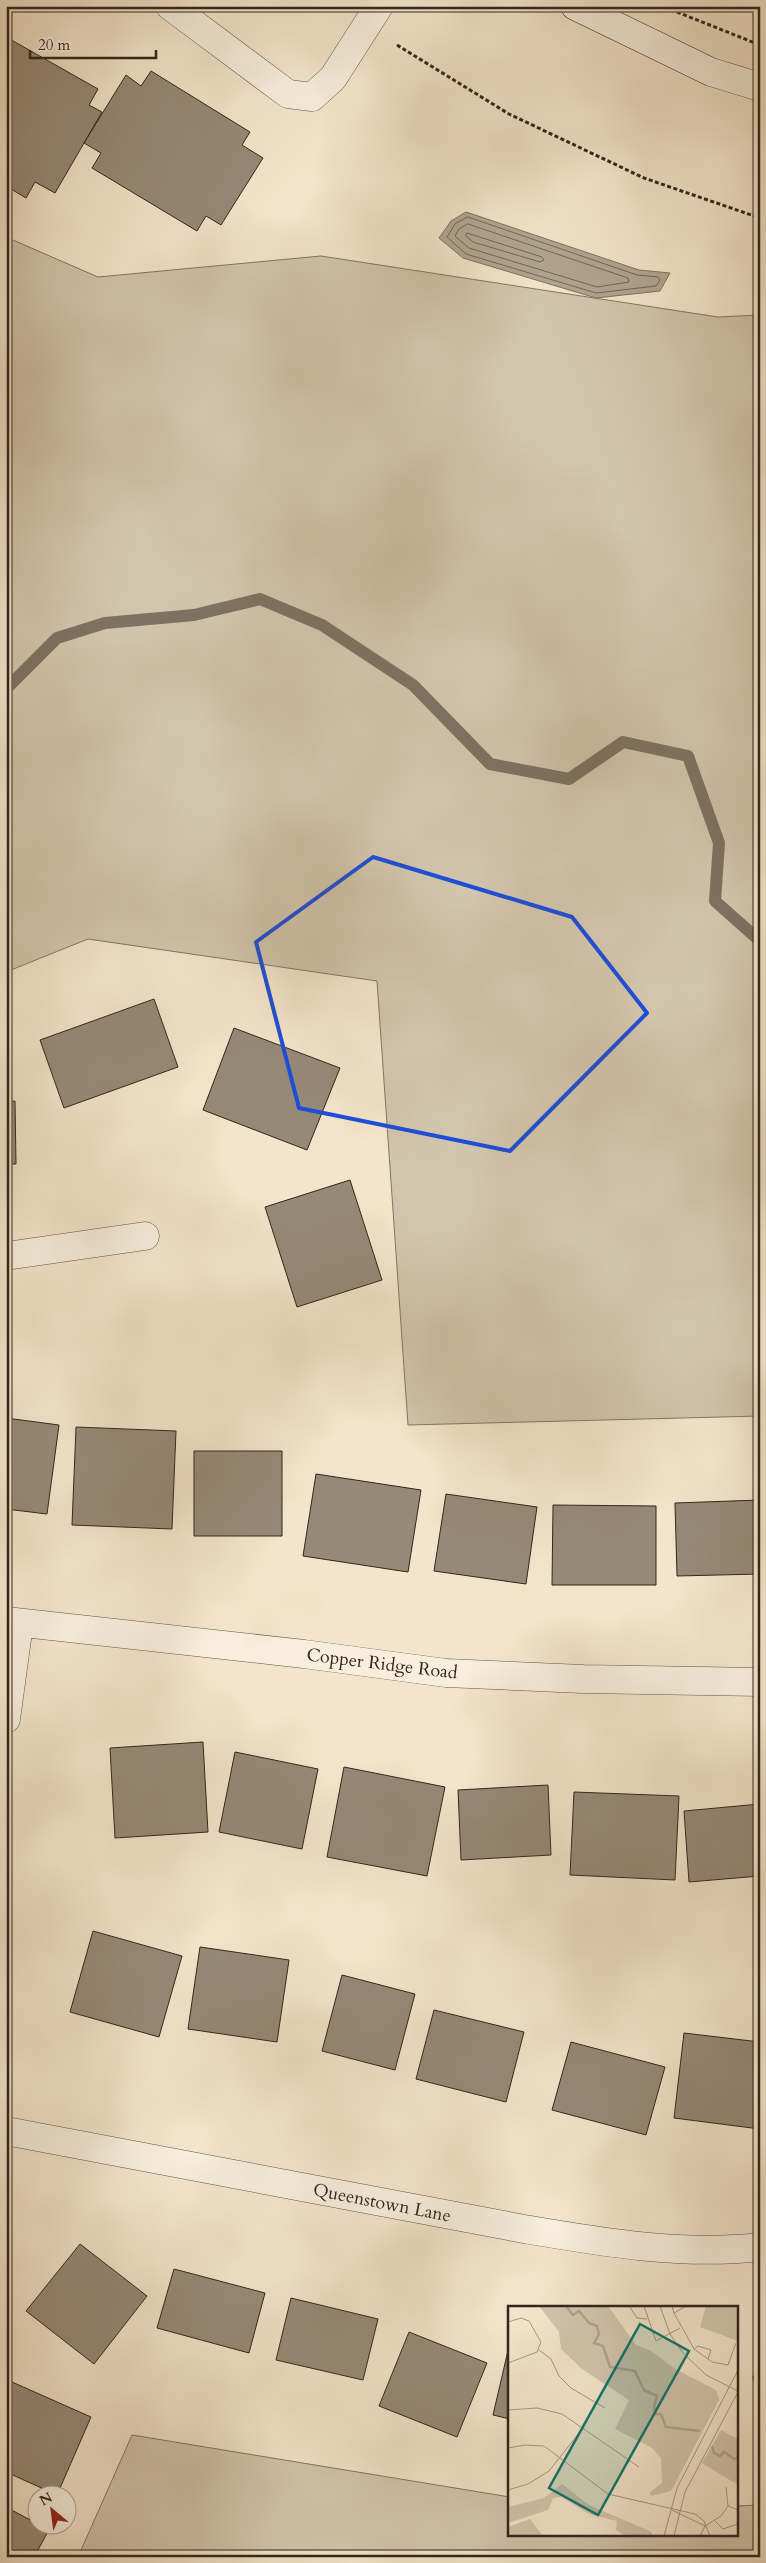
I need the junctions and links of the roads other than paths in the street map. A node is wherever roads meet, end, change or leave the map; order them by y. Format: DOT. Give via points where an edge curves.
graph roads {
  1 [pos="170,6"];
  2 [pos="575,6"];
  3 [pos="372,17"];
  4 [pos="760,87"];
  5 [pos="145,1236"];
  6 [pos="6,1256"];
  7 [pos="12,1623"];
  8 [pos="760,1682"];
  9 [pos="6,1719"];
  10 [pos="6,2131"];
  11 [pos="760,2247"];
  1 -- 3 [label="street" via="288,94 312,97 333,78"];
  2 -- 4 [label="street" via="711,72"];
  5 -- 6 [label="street"];
  7 -- 8 [label="street, Copper Ridge Road" via="304,1654 446,1673"];
  7 -- 9 [label="street"];
  10 -- 11 [label="street, Queenstown Lane" via="524,2230 608,2243 684,2249"];
}
